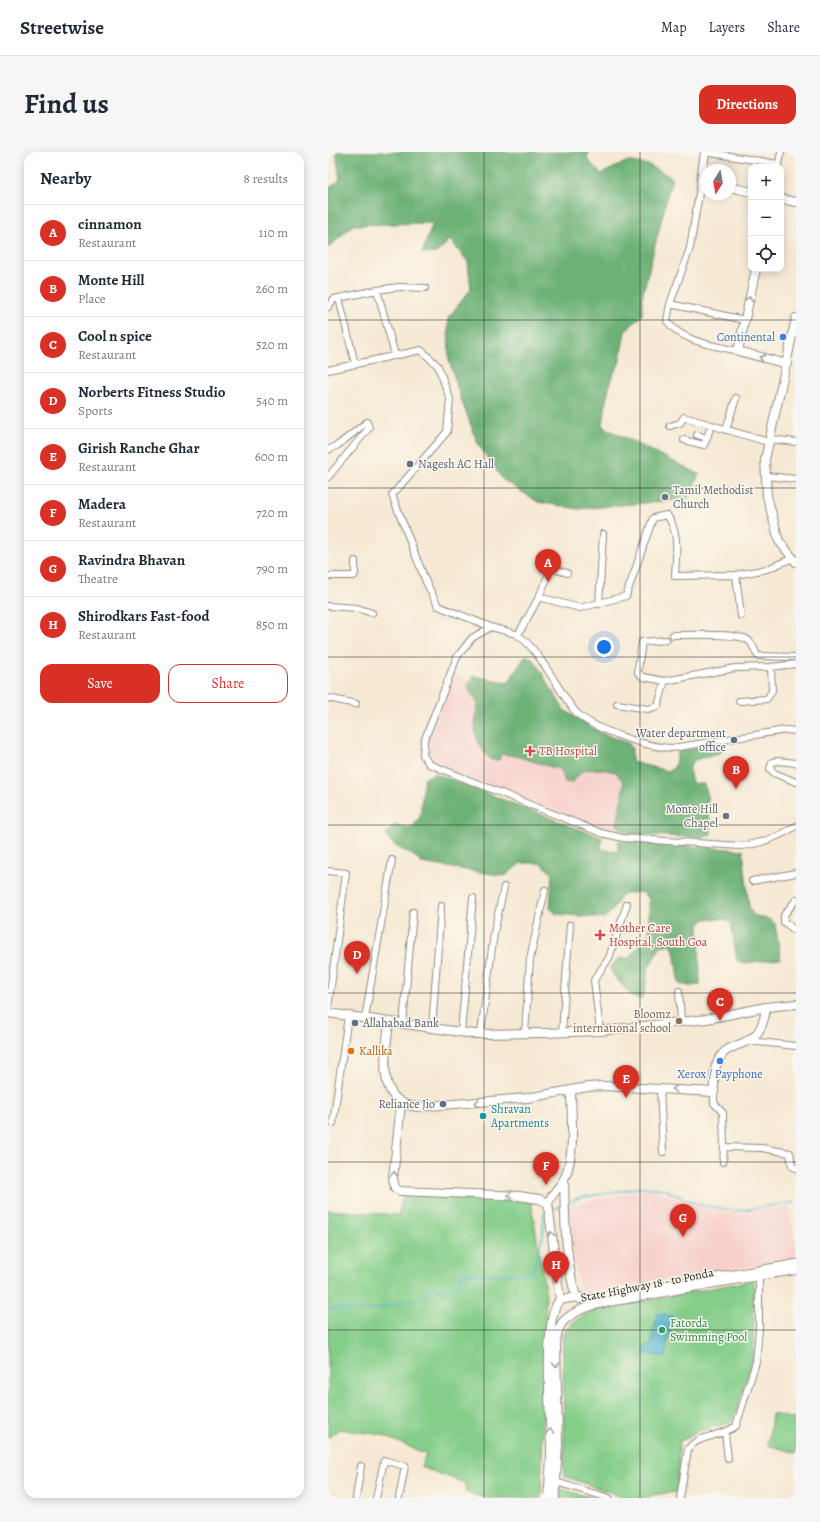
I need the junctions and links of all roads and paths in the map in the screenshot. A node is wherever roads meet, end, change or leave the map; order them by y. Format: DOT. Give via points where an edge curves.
graph roads {
  1 [pos="705,152"];
  2 [pos="781,152"];
  3 [pos="705,164"];
  4 [pos="768,164"];
  5 [pos="778,164"];
  6 [pos="736,188"];
  7 [pos="748,191"];
  8 [pos="700,200"];
  9 [pos="784,200"];
  10 [pos="796,202"];
  11 [pos="755,272"];
  12 [pos="425,288"];
  13 [pos="377,290"];
  14 [pos="339,298"];
  15 [pos="670,304"];
  16 [pos="328,307"];
  17 [pos="796,318"];
  18 [pos="745,320"];
  19 [pos="738,351"];
  20 [pos="395,355"];
  21 [pos="355,364"];
  22 [pos="787,364"];
  23 [pos="328,370"];
  24 [pos="736,398"];
  25 [pos="711,425"];
  26 [pos="670,426"];
  27 [pos="726,430"];
  28 [pos="697,435"];
  29 [pos="707,438"];
  30 [pos="684,440"];
  31 [pos="769,440"];
  32 [pos="796,442"];
  33 [pos="328,450"];
  34 [pos="766,476"];
  35 [pos="328,477"];
  36 [pos="796,480"];
  37 [pos="603,534"];
  38 [pos="794,560"];
  39 [pos="356,561"];
  40 [pos="567,573"];
  41 [pos="736,575"];
  42 [pos="328,576"];
  43 [pos="539,597"];
  44 [pos="599,604"];
  45 [pos="328,606"];
  46 [pos="372,613"];
  47 [pos="741,616"];
  48 [pos="491,627"];
  49 [pos="673,635"];
  50 [pos="518,636"];
  51 [pos="666,640"];
  52 [pos="796,657"];
  53 [pos="796,664"];
  54 [pos="771,667"];
  55 [pos="665,681"];
  56 [pos="328,698"];
  57 [pos="739,701"];
  58 [pos="356,704"];
  59 [pos="617,704"];
  60 [pos="796,731"];
  61 [pos="796,763"];
  62 [pos="796,782"];
  63 [pos="796,826"];
  64 [pos="392,860"];
  65 [pos="328,871"];
  66 [pos="796,873"];
  67 [pos="752,881"];
  68 [pos="504,887"];
  69 [pos="545,890"];
  70 [pos="473,898"];
  71 [pos="796,900"];
  72 [pos="627,904"];
  73 [pos="441,906"];
  74 [pos="413,912"];
  75 [pos="570,925"];
  76 [pos="796,931"];
  77 [pos="679,991"];
  78 [pos="796,1004"];
  79 [pos="766,1007"];
  80 [pos="328,1008"];
  81 [pos="328,1013"];
  82 [pos="348,1016"];
  83 [pos="365,1018"];
  84 [pos="682,1021"];
  85 [pos="389,1022"];
  86 [pos="403,1024"];
  87 [pos="432,1028"];
  88 [pos="600,1031"];
  89 [pos="461,1032"];
  90 [pos="562,1032"];
  91 [pos="525,1033"];
  92 [pos="480,1034"];
  93 [pos="749,1041"];
  94 [pos="796,1046"];
  95 [pos="660,1088"];
  96 [pos="570,1090"];
  97 [pos="714,1092"];
  98 [pos="401,1104"];
  99 [pos="333,1122"];
  100 [pos="724,1146"];
  101 [pos="663,1152"];
  102 [pos="723,1162"];
  103 [pos="796,1168"];
  104 [pos="564,1179"];
  105 [pos="548,1208"];
  106 [pos="796,1264"];
  107 [pos="796,1270"];
  108 [pos="759,1273"];
  109 [pos="577,1297"];
  110 [pos="558,1303"];
  111 [pos="581,1309"];
  112 [pos="571,1314"];
  113 [pos="724,1433"];
  114 [pos="728,1459"];
  115 [pos="361,1466"];
  116 [pos="556,1482"];
  117 [pos="356,1498"];
  118 [pos="376,1498"];
  119 [pos="399,1498"];
  120 [pos="548,1498"];
  121 [pos="555,1498"];
  122 [pos="609,1498"];
  123 [pos="680,1498"];
  1 -- 3 [label="street"];
  1 -- 4 [label="street"];
  2 -- 5 [label="street"];
  6 -- 7 [label="street"];
  8 -- 15 [label="street" via="690,248"];
  9 -- 10 [label="street"];
  18 -- 11 [label="street, one-way"];
  12 -- 13 [label="street" via="399,287"];
  13 -- 14 [label="street"];
  13 -- 20 [label="street"];
  14 -- 16 [label="street" via="334,299"];
  14 -- 21 [label="street"];
  15 -- 18 [label="street"];
  15 -- 19 [label="street" via="668,321 674,330 686,338"];
  17 -- 22 [label="street"];
  18 -- 19 [label="street"];
  22 -- 19 [label="street, one-way"];
  20 -- 21 [label="street"];
  20 -- 48 [label="street" via="421,350 438,366 450,399 447,432 392,495 438,606"];
  21 -- 23 [label="street"];
  22 -- 31 [label="street"];
  24 -- 27 [label="street"];
  25 -- 26 [label="street" via="684,417 680,423"];
  25 -- 27 [label="street"];
  25 -- 29 [label="street"];
  27 -- 31 [label="street"];
  28 -- 29 [label="street"];
  29 -- 30 [label="street" via="704,445"];
  31 -- 32 [label="street"];
  31 -- 34 [label="street" via="765,460"];
  33 -- 35 [label="street" via="367,422 369,428"];
  34 -- 36 [label="street"];
  34 -- 38 [label="street" via="767,496 779,541"];
  37 -- 44 [label="street"];
  38 -- 41 [label="street"];
  39 -- 42 [label="street" via="354,576"];
  40 -- 43 [label="street" via="554,569 550,571"];
  41 -- 44 [label="street" via="674,576 677,542 674,524 667,515 653,518 626,596"];
  41 -- 47 [label="street"];
  43 -- 44 [label="street" via="580,608"];
  43 -- 50 [label="street"];
  45 -- 46 [label="street" via="357,608"];
  48 -- 50 [label="street"];
  48 -- 63 [label="street" via="472,638 457,657 424,741 423,755 429,764 601,833 623,838 740,846 768,840"];
  49 -- 52 [label="street" via="712,634 743,637 750,640 758,656"];
  50 -- 60 [label="street" via="534,650 575,711 606,731 660,748 672,748 786,730"];
  51 -- 55 [label="street" via="642,642 638,669 638,673 643,677"];
  53 -- 54 [label="street"];
  54 -- 55 [label="street" via="735,668"];
  54 -- 57 [label="street" via="772,692 767,699"];
  55 -- 59 [label="street" via="658,706 648,709"];
  56 -- 58 [label="street"];
  61 -- 62 [label="street" via="772,762 770,769"];
  64 -- 83 [label="street"];
  65 -- 80 [label="street" via="346,874"];
  66 -- 67 [label="street"];
  68 -- 92 [label="street" via="494,933"];
  69 -- 91 [label="street" via="530,959"];
  70 -- 89 [label="street"];
  71 -- 76 [label="street" via="784,915 784,922"];
  72 -- 88 [label="street" via="609,958 594,980"];
  73 -- 87 [label="street"];
  74 -- 86 [label="street"];
  75 -- 90 [label="street"];
  77 -- 84 [label="street"];
  78 -- 79 [label="street"];
  79 -- 84 [label="street"];
  79 -- 93 [label="street" via="761,1028"];
  81 -- 82 [label="street"];
  82 -- 83 [label="street"];
  82 -- 99 [label="street"];
  83 -- 85 [label="street"];
  84 -- 88 [label="street"];
  85 -- 86 [label="street"];
  85 -- 98 [label="street" via="386,1076 389,1090"];
  86 -- 87 [label="street"];
  87 -- 89 [label="street"];
  88 -- 90 [label="street"];
  89 -- 92 [label="street"];
  90 -- 91 [label="street"];
  91 -- 92 [label="street"];
  93 -- 94 [label="street"];
  93 -- 97 [label="street" via="730,1049 718,1059"];
  95 -- 96 [label="street" via="604,1086"];
  97 -- 95 [label="street, one-way"];
  95 -- 101 [label="street"];
  96 -- 98 [label="street, one-way" via="527,1098 463,1104 417,1107"];
  96 -- 104 [label="street" via="572,1149"];
  97 -- 100 [label="street" via="714,1103 723,1114"];
  105 -- 98 [label="street, one-way" via="539,1199 519,1196 400,1191 395,1188 393,1178"];
  100 -- 102 [label="street"];
  100 -- 103 [label="street" via="762,1148 790,1153 792,1166"];
  104 -- 105 [label="street" via="552,1194"];
  104 -- 109 [label="street" via="568,1260"];
  110 -- 105 [label="street, one-way"];
  106 -- 108 [label="street, State Highway 18 - to Ponda"];
  107 -- 108 [label="street, State Highway 18 - to Ponda"];
  108 -- 109 [label="street, State Highway 18 - to Ponda" via="595,1297"];
  108 -- 111 [label="street, State Highway 18 - to Ponda"];
  108 -- 113 [label="street" via="756,1362 736,1426"];
  109 -- 110 [label="street, State Highway 18 - to Ponda"];
  109 -- 111 [label="street"];
  110 -- 112 [label="street" via="559,1314"];
  120 -- 110 [label="street, one-way" via="551,1452 549,1351 553,1310"];
  111 -- 112 [label="street, State Highway 18 - to Ponda"];
  112 -- 116 [label="street, State Highway 18 - to Ponda, one-way" via="558,1331 556,1343"];
  113 -- 114 [label="street"];
  113 -- 123 [label="street" via="693,1442 688,1449"];
  115 -- 117 [label="street"];
  116 -- 121 [label="street, State Highway 18 - to Ponda"];
  116 -- 122 [label="street"];
  118 -- 119 [label="street" via="384,1461 405,1466"];
}
